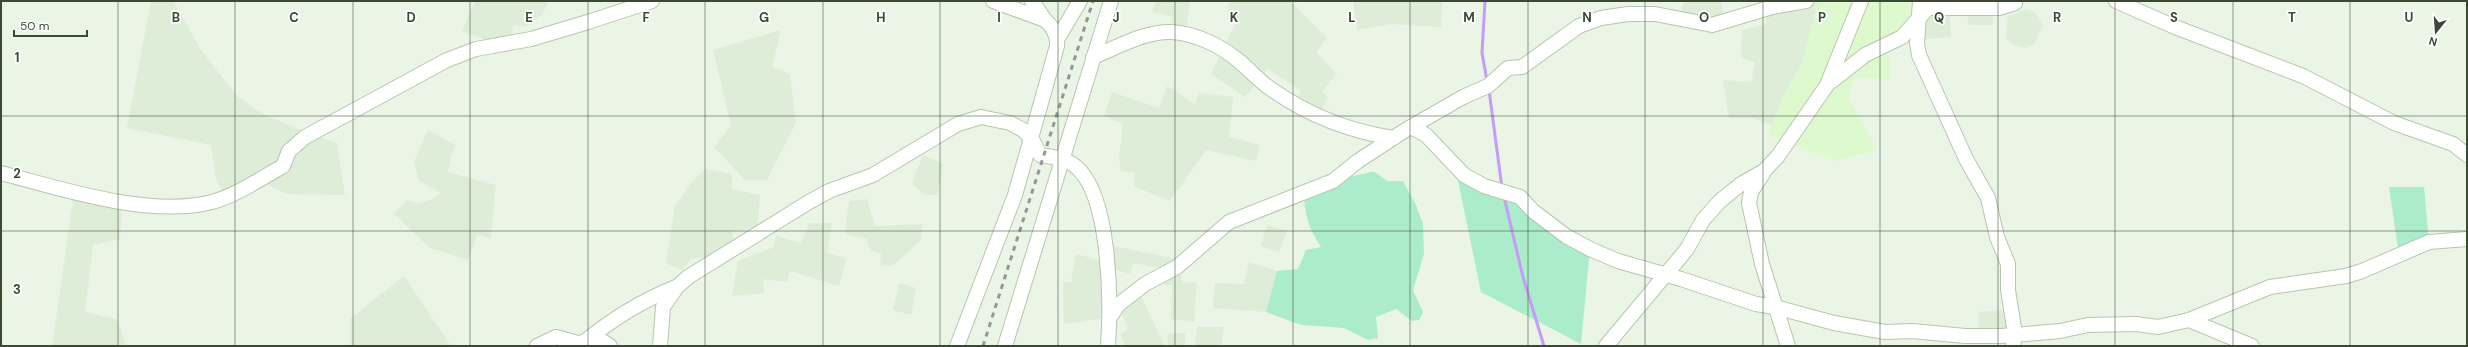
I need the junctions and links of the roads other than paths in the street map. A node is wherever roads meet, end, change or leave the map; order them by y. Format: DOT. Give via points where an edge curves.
graph roads {
  1 [pos="652,1"];
  2 [pos="993,1"];
  3 [pos="1032,1"];
  4 [pos="1080,1"];
  5 [pos="1111,1"];
  6 [pos="1806,1"];
  7 [pos="1861,1"];
  8 [pos="1920,1"];
  9 [pos="2116,1"];
  10 [pos="2019,5"];
  11 [pos="1920,16"];
  12 [pos="1045,20"];
  13 [pos="1058,38"];
  14 [pos="1093,57"];
  15 [pos="1827,85"];
  16 [pos="1411,127"];
  17 [pos="1393,138"];
  18 [pos="1032,139"];
  19 [pos="2467,155"];
  20 [pos="1064,159"];
  21 [pos="1764,171"];
  22 [pos="1,173"];
  23 [pos="2467,239"];
  24 [pos="1667,274"];
  25 [pos="677,287"];
  26 [pos="1775,307"];
  27 [pos="1110,317"];
  28 [pos="2189,320"];
  29 [pos="2014,340"];
  30 [pos="583,342"];
  31 [pos="537,346"];
  32 [pos="610,346"];
  33 [pos="660,346"];
  34 [pos="958,346"];
  35 [pos="1005,346"];
  36 [pos="1108,346"];
  37 [pos="1606,346"];
  38 [pos="1788,346"];
  39 [pos="2252,346"];
  1 -- 22 [label="street" via="530,39 476,49 447,60 310,134 288,151 283,166 213,202 182,206 111,201"];
  2 -- 12 [label="street"];
  3 -- 12 [label="street"];
  4 -- 13 [label="street"];
  5 -- 14 [label="street"];
  6 -- 16 [label="street" via="1772,7 1712,25 1655,14 1601,18 1579,26 1522,67 1508,68 1488,86 1463,97"];
  7 -- 15 [label="street"];
  8 -- 11 [label="street"];
  9 -- 19 [label="street" via="2169,25 2308,78 2394,123 2453,144"];
  10 -- 11 [label="street" via="1999,8 1928,8"];
  11 -- 15 [label="street" via="1902,37 1865,55"];
  11 -- 29 [label="street" via="1917,43 1919,55 1960,147 1988,198 1997,236 2008,264 2008,290"];
  12 -- 13 [label="street"];
  13 -- 18 [label="street"];
  14 -- 17 [label="street" via="1149,36 1169,32 1189,34 1239,60 1269,88 1294,105 1345,128"];
  14 -- 20 [label="street"];
  15 -- 21 [label="street" via="1778,156"];
  16 -- 17 [label="street"];
  16 -- 24 [label="street" via="1426,135 1464,175 1484,186 1520,197 1533,211 1566,236 1618,261"];
  17 -- 27 [label="street" via="1333,181 1229,222 1177,267 1129,296 1118,305"];
  18 -- 20 [label="street" via="1040,155"];
  18 -- 25 [label="street" via="1021,128 1001,120 982,117 962,122 873,175 829,191 809,202 727,254 708,263"];
  18 -- 34 [label="street" via="1010,209"];
  20 -- 27 [label="street" via="1076,166 1095,197 1104,229"];
  20 -- 35 [label="street"];
  21 -- 24 [label="street" via="1741,184 1720,201 1703,220 1687,249"];
  21 -- 26 [label="street" via="1751,192 1749,203 1760,258"];
  23 -- 28 [label="street" via="2429,242 2346,276 2270,287"];
  24 -- 26 [label="street" via="1749,302"];
  24 -- 37 [label="street"];
  25 -- 30 [label="street" via="649,298 612,320"];
  25 -- 33 [label="street" via="663,307"];
  26 -- 29 [label="street" via="1834,323 1885,332 1912,331"];
  26 -- 38 [label="street"];
  27 -- 36 [label="street"];
  28 -- 29 [label="street" via="2158,327 2136,324 2088,325"];
  28 -- 39 [label="street"];
  30 -- 31 [label="street" via="556,337"];
  30 -- 32 [label="street" via="601,340"];
}
